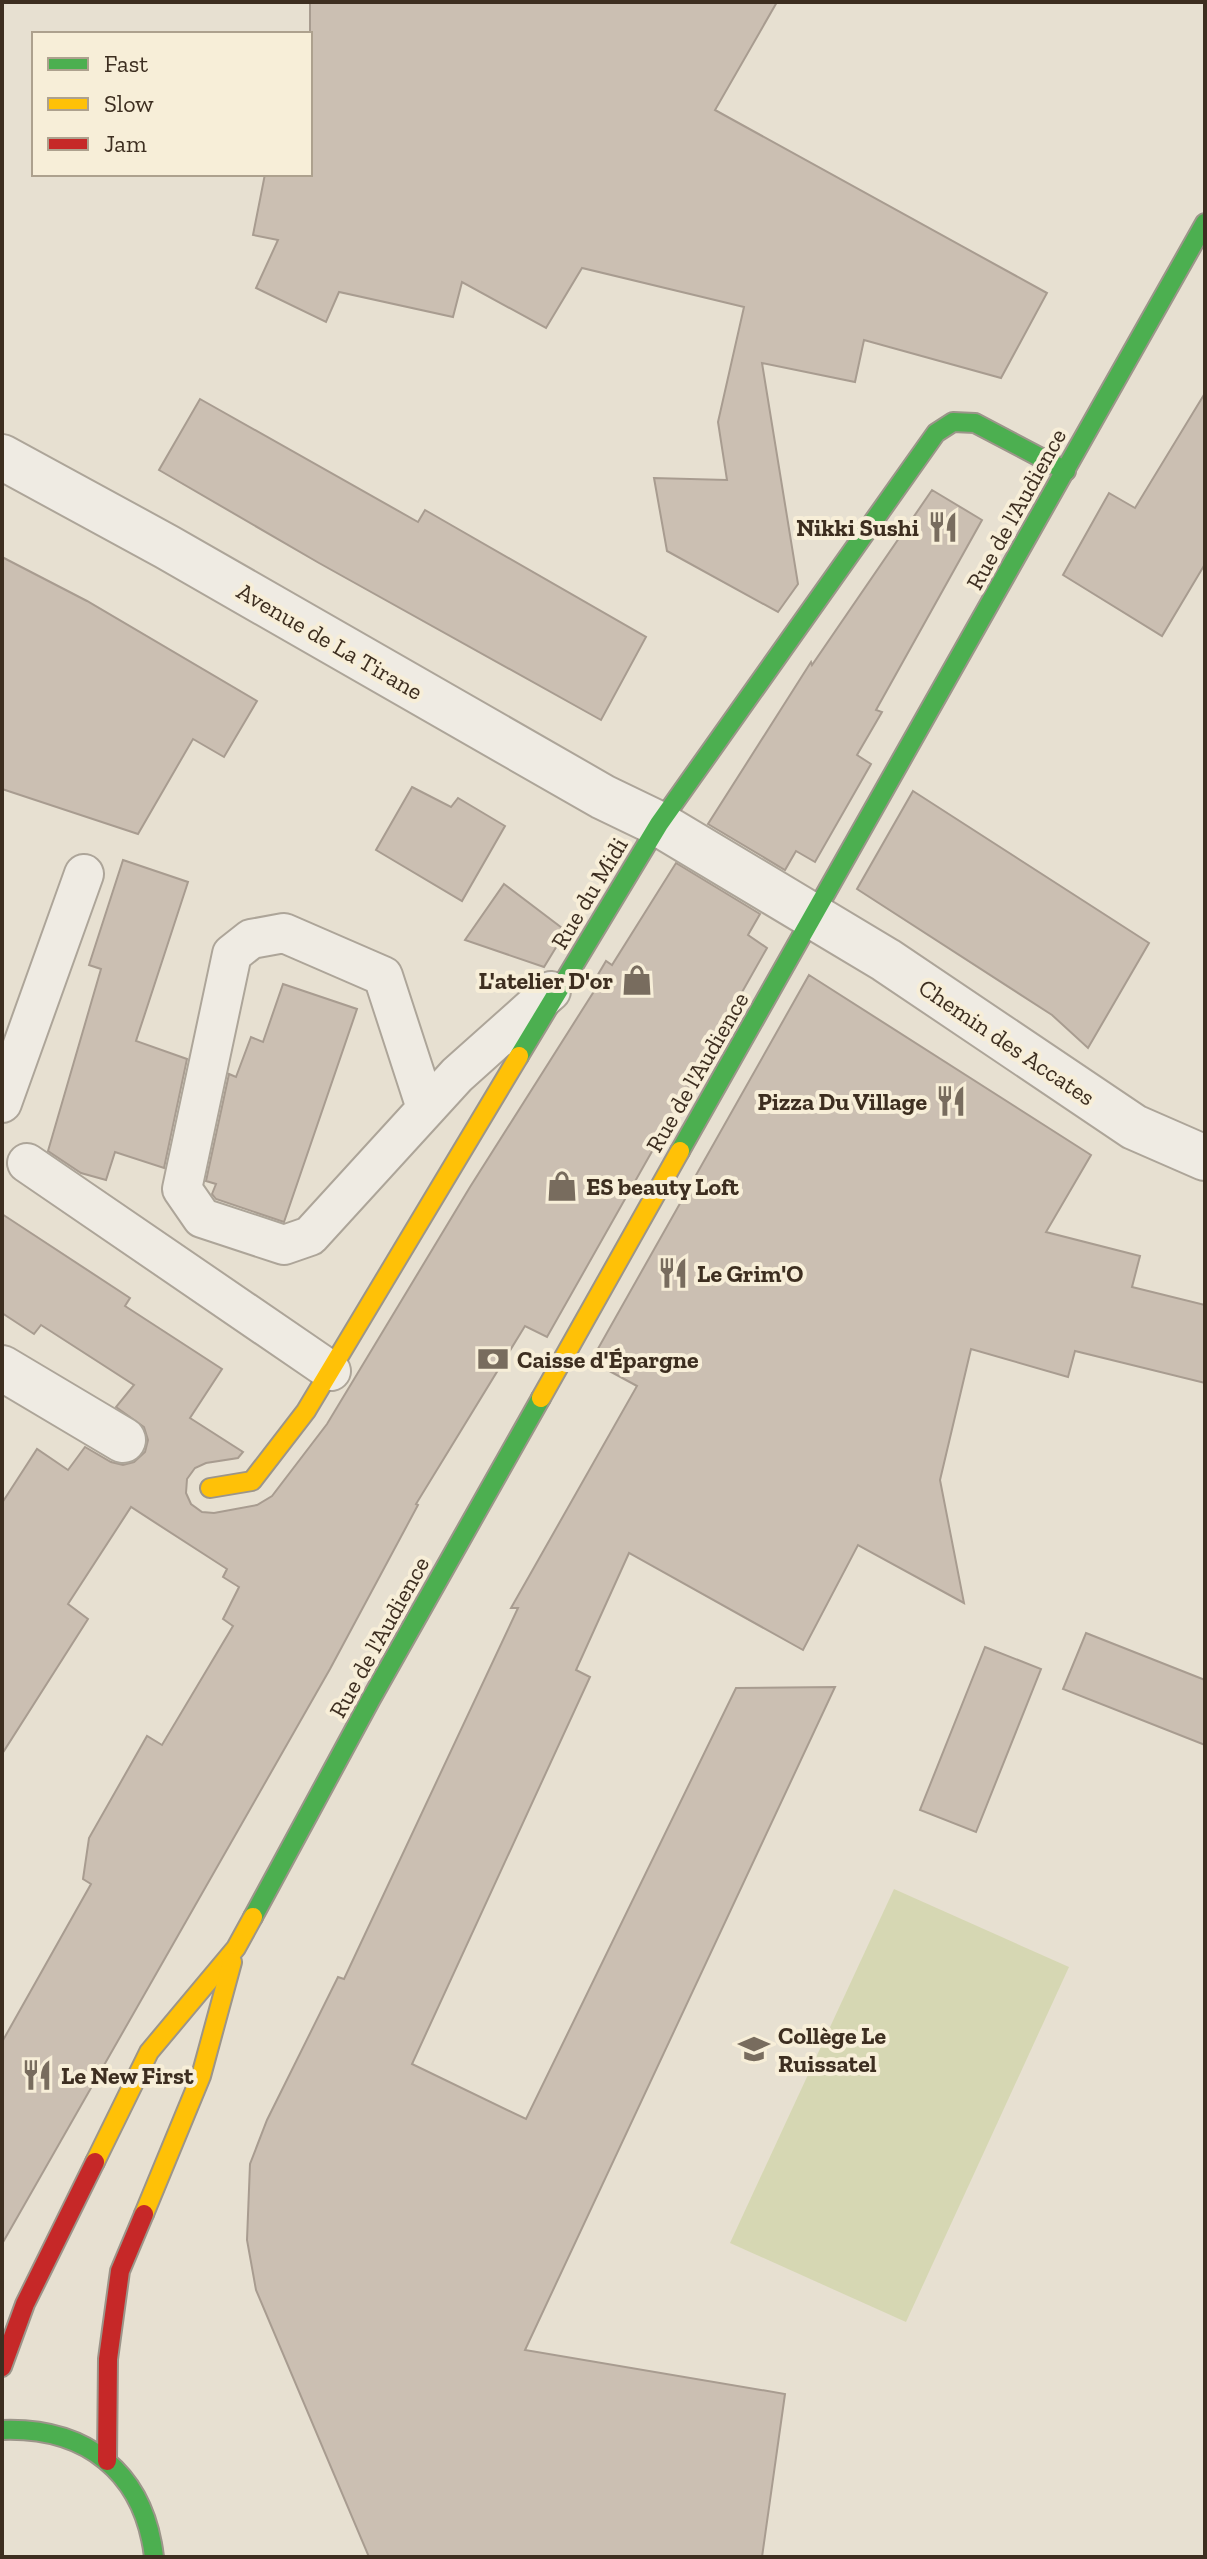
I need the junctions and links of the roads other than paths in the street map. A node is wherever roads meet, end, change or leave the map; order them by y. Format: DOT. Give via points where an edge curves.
graph roads {
  1 [pos="1205,223"];
  2 [pos="2,457"];
  3 [pos="1066,471"];
  4 [pos="659,824"];
  5 [pos="84,874"];
  6 [pos="812,917"];
  7 [pos="568,976"];
  8 [pos="2,1103"];
  9 [pos="426,1108"];
  10 [pos="1205,1158"];
  11 [pos="27,1163"];
  12 [pos="2,1368"];
  13 [pos="331,1371"];
  14 [pos="123,1440"];
  15 [pos="210,1488"];
  16 [pos="236,1948"];
  17 [pos="2,2367"];
  18 [pos="2,2430"];
  19 [pos="107,2461"];
  20 [pos="154,2557"];
  1 -- 3 [label="street, Rue de l'Audience"];
  2 -- 4 [label="street, Avenue de La Tirane"];
  3 -- 4 [label="street, Rue du Midi" via="975,423 953,422 936,433"];
  3 -- 6 [label="street, Rue de l'Audience"];
  4 -- 6 [label="street, Avenue de La Tirane"];
  4 -- 7 [label="street, Rue du Midi"];
  5 -- 8 [label="lane"];
  6 -- 10 [label="street, Chemin des Accates" via="886,960 1134,1127"];
  6 -- 16 [label="street, Rue de l'Audience" via="386,1671"];
  7 -- 9 [label="lane"];
  7 -- 13 [label="street, Rue du Midi"];
  9 -- 9 [label="lane" via="310,1236 284,1245 202,1218 182,1189 232,954 251,939 284,933 383,976"];
  11 -- 13 [label="lane"];
  12 -- 14 [label="street"];
  13 -- 15 [label="street, Rue du Midi" via="252,1481"];
  16 -- 17 [label="street, Rue de l'Audience" via="149,2052 25,2304"];
  16 -- 19 [label="street, Rue de l'Audience" via="201,2076 120,2271 108,2359"];
  18 -- 19 [label="street" via="45,2431 78,2441"];
  19 -- 20 [label="street" via="131,2486 147,2517"];
}
